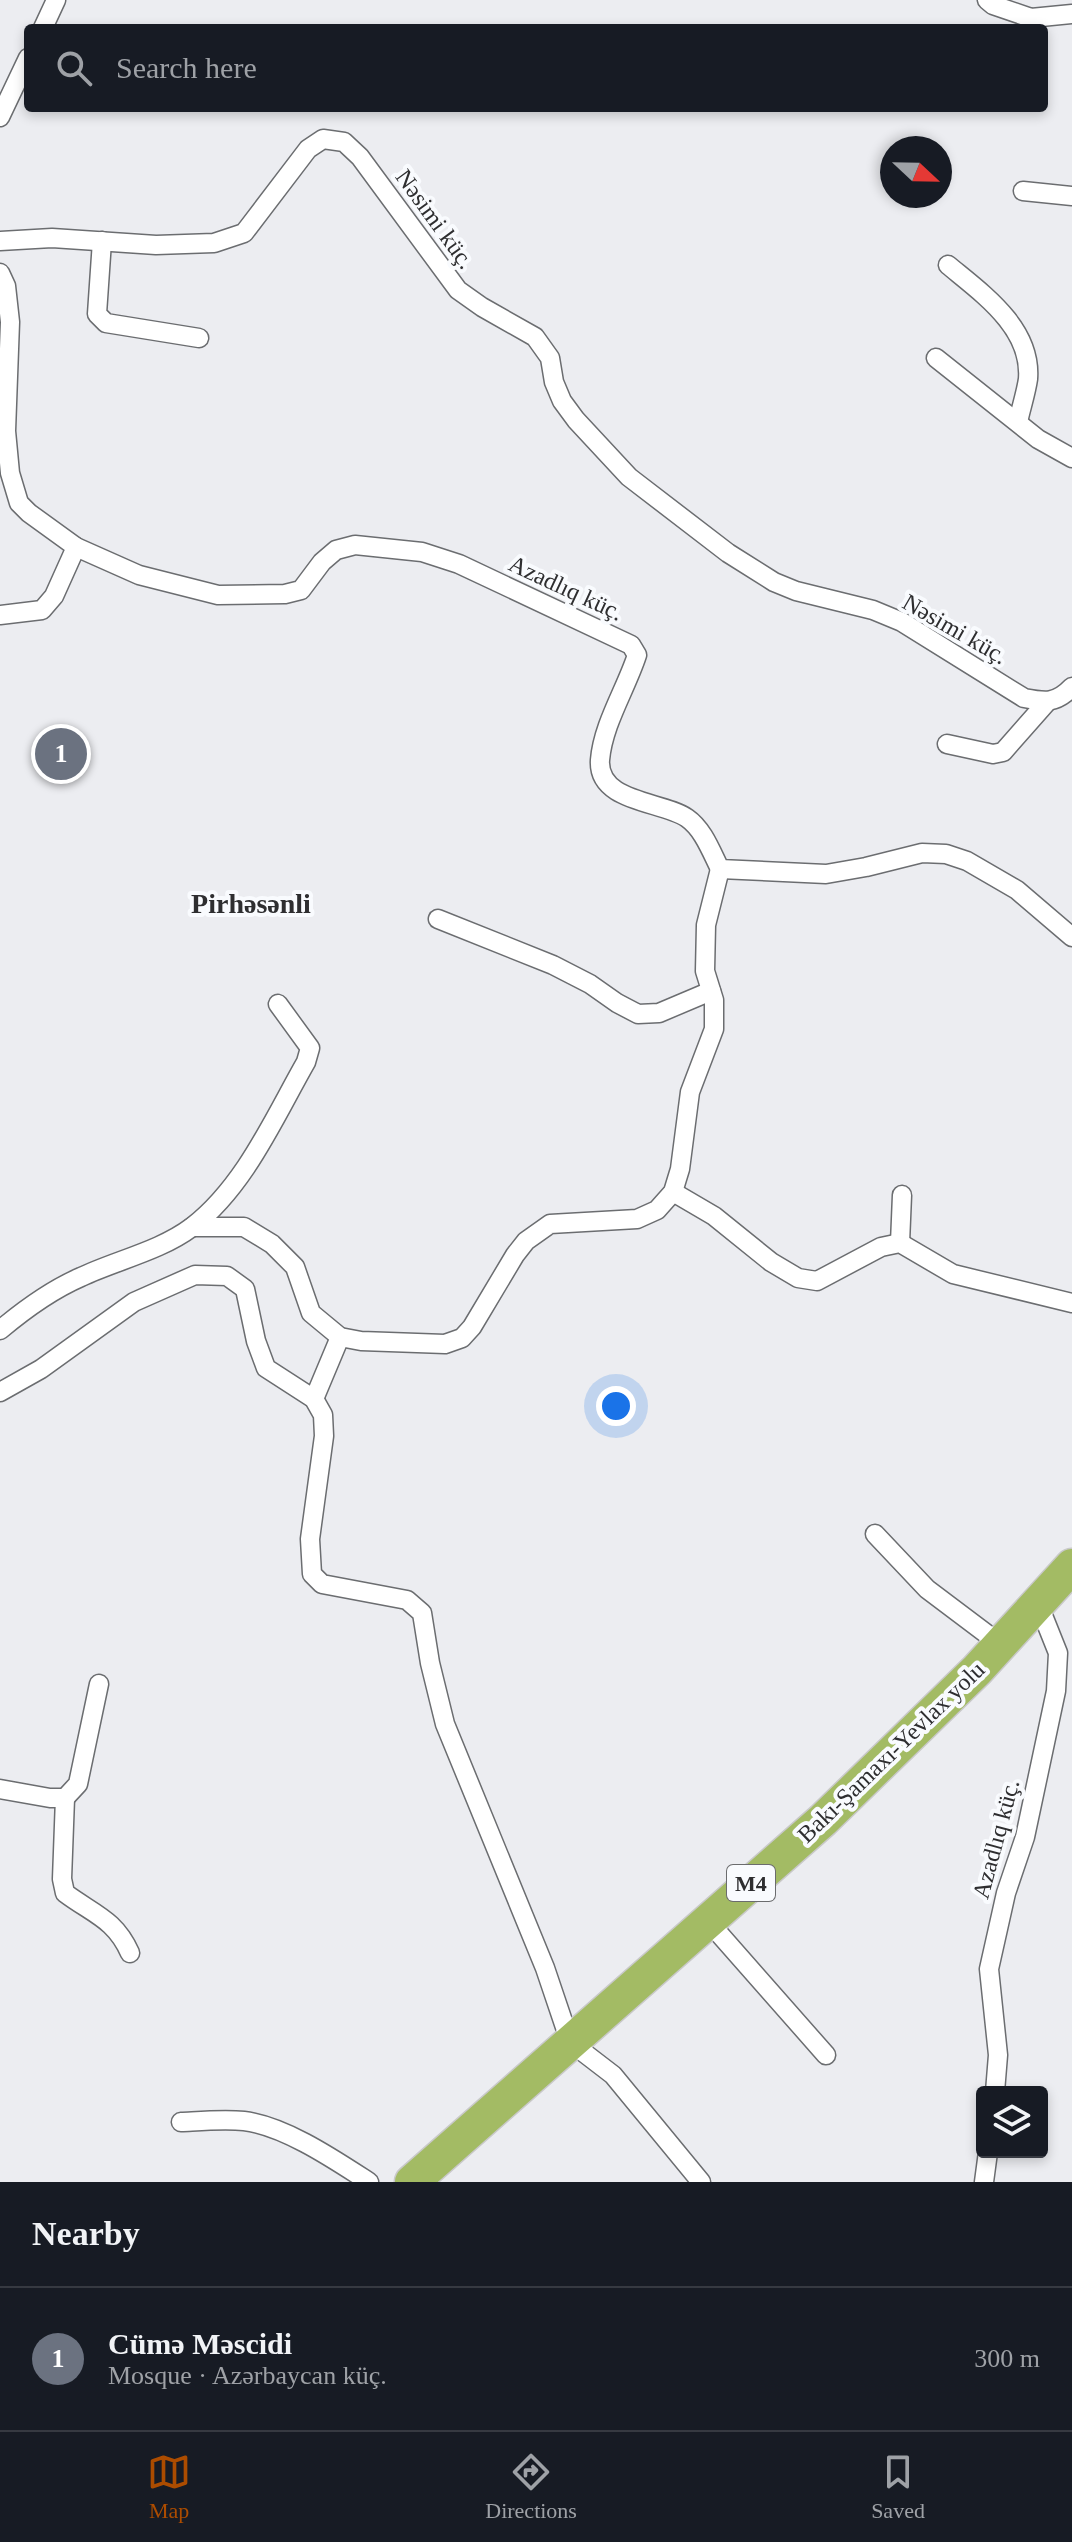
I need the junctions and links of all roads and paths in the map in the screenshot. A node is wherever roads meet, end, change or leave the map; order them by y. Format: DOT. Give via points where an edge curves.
graph roads {
  1 [pos="56,0"];
  2 [pos="987,0"];
  3 [pos="1072,14"];
  4 [pos="45,24"];
  5 [pos="24,66"];
  6 [pos="0,117"];
  7 [pos="1023,191"];
  8 [pos="1072,196"];
  9 [pos="0,241"];
  10 [pos="102,241"];
  11 [pos="948,265"];
  12 [pos="0,273"];
  13 [pos="199,338"];
  14 [pos="936,358"];
  15 [pos="1018,422"];
  16 [pos="1072,458"];
  17 [pos="0,502"];
  18 [pos="19,503"];
  19 [pos="76,547"];
  20 [pos="0,615"];
  21 [pos="1072,687"];
  22 [pos="1047,702"];
  23 [pos="947,744"];
  24 [pos="720,869"];
  25 [pos="438,919"];
  26 [pos="1072,937"];
  27 [pos="711,991"];
  28 [pos="278,1004"];
  29 [pos="673,1192"];
  30 [pos="902,1195"];
  31 [pos="192,1227"];
  32 [pos="900,1243"];
  33 [pos="1072,1303"];
  34 [pos="0,1330"];
  35 [pos="340,1337"];
  36 [pos="0,1392"];
  37 [pos="314,1399"];
  38 [pos="875,1534"];
  39 [pos="1072,1566"];
  40 [pos="1038,1603"];
  41 [pos="1000,1644"];
  42 [pos="99,1684"];
  43 [pos="0,1789"];
  44 [pos="65,1798"];
  45 [pos="708,1921"];
  46 [pos="130,1953"];
  47 [pos="570,2042"];
  48 [pos="826,2055"];
  49 [pos="995,2086"];
  50 [pos="181,2122"];
  51 [pos="987,2158"];
  52 [pos="369,2182"];
  53 [pos="412,2182"];
  54 [pos="701,2182"];
  55 [pos="984,2182"];
  1 -- 4 [label="street"];
  2 -- 3 [label="street" via="1031,18"];
  5 -- 6 [label="street"];
  7 -- 8 [label="street"];
  9 -- 10 [label="street, Nəsimi küç."];
  10 -- 13 [label="street" via="97,314 106,323"];
  10 -- 22 [label="street, Nəsimi küç." via="214,243 244,233 308,149 323,139 344,142 458,290 535,337 550,358 562,401 629,477 774,582 902,622 1024,698"];
  11 -- 15 [label="street" via="991,299 1027,353 1028,379"];
  12 -- 18 [label="street" via="10,322 6,431"];
  14 -- 15 [label="street"];
  15 -- 16 [label="street"];
  17 -- 18 [label="street"];
  18 -- 19 [label="street, Azadlıq küç."];
  19 -- 20 [label="street" via="42,610"];
  19 -- 24 [label="street, Azadlıq küç." via="139,575 218,595 301,590 336,550 355,545 422,552 459,564 631,645 637,655 600,763 606,780 636,801 683,815 696,825"];
  21 -- 22 [label="street"];
  22 -- 23 [label="street" via="1003,752"];
  24 -- 26 [label="street" via="826,874 922,853 946,854 1017,890"];
  24 -- 27 [label="street" via="706,925 705,971"];
  25 -- 27 [label="street" via="553,965 638,1014 659,1013"];
  27 -- 29 [label="street" via="714,1029 690,1092"];
  28 -- 31 [label="street" via="310,1048 306,1062 249,1162 225,1196"];
  29 -- 32 [label="street" via="798,1278 817,1281 881,1247"];
  29 -- 35 [label="street" via="657,1210 637,1219 550,1224 515,1255 462,1338 445,1344"];
  30 -- 32 [label="street"];
  31 -- 34 [label="street" via="48,1293"];
  31 -- 35 [label="street" via="244,1227 272,1244 295,1267 311,1313"];
  32 -- 33 [label="street" via="953,1274"];
  35 -- 37 [label="street"];
  36 -- 37 [label="street" via="134,1302 195,1275 227,1276 245,1289 266,1368"];
  37 -- 47 [label="street" via="323,1415 324,1436 310,1539 312,1574 322,1584 407,1600 422,1613 445,1724"];
  38 -- 41 [label="street" via="927,1589"];
  39 -- 40 [label="highway, Bakı-Şamaxı-Yevlax yolu / M4"];
  40 -- 41 [label="highway, Bakı-Şamaxı-Yevlax yolu / M4"];
  40 -- 49 [label="street, Azadlıq küç." via="1058,1653 1056,1691 1025,1837 989,1969 998,2055"];
  41 -- 45 [label="highway, Bakı-Şamaxı-Yevlax yolu / M4" via="854,1790"];
  42 -- 44 [label="street" via="78,1784"];
  43 -- 44 [label="street"];
  44 -- 46 [label="street" via="65,1893 112,1924"];
  45 -- 47 [label="highway, Bakı-Şamaxı-Yevlax yolu / M4"];
  45 -- 48 [label="street"];
  47 -- 53 [label="highway, Bakı-Şamaxı-Yevlax yolu / M4"];
  47 -- 54 [label="street" via="613,2075"];
  50 -- 52 [label="street" via="245,2121 273,2129"];
  51 -- 55 [label="street"];
}
